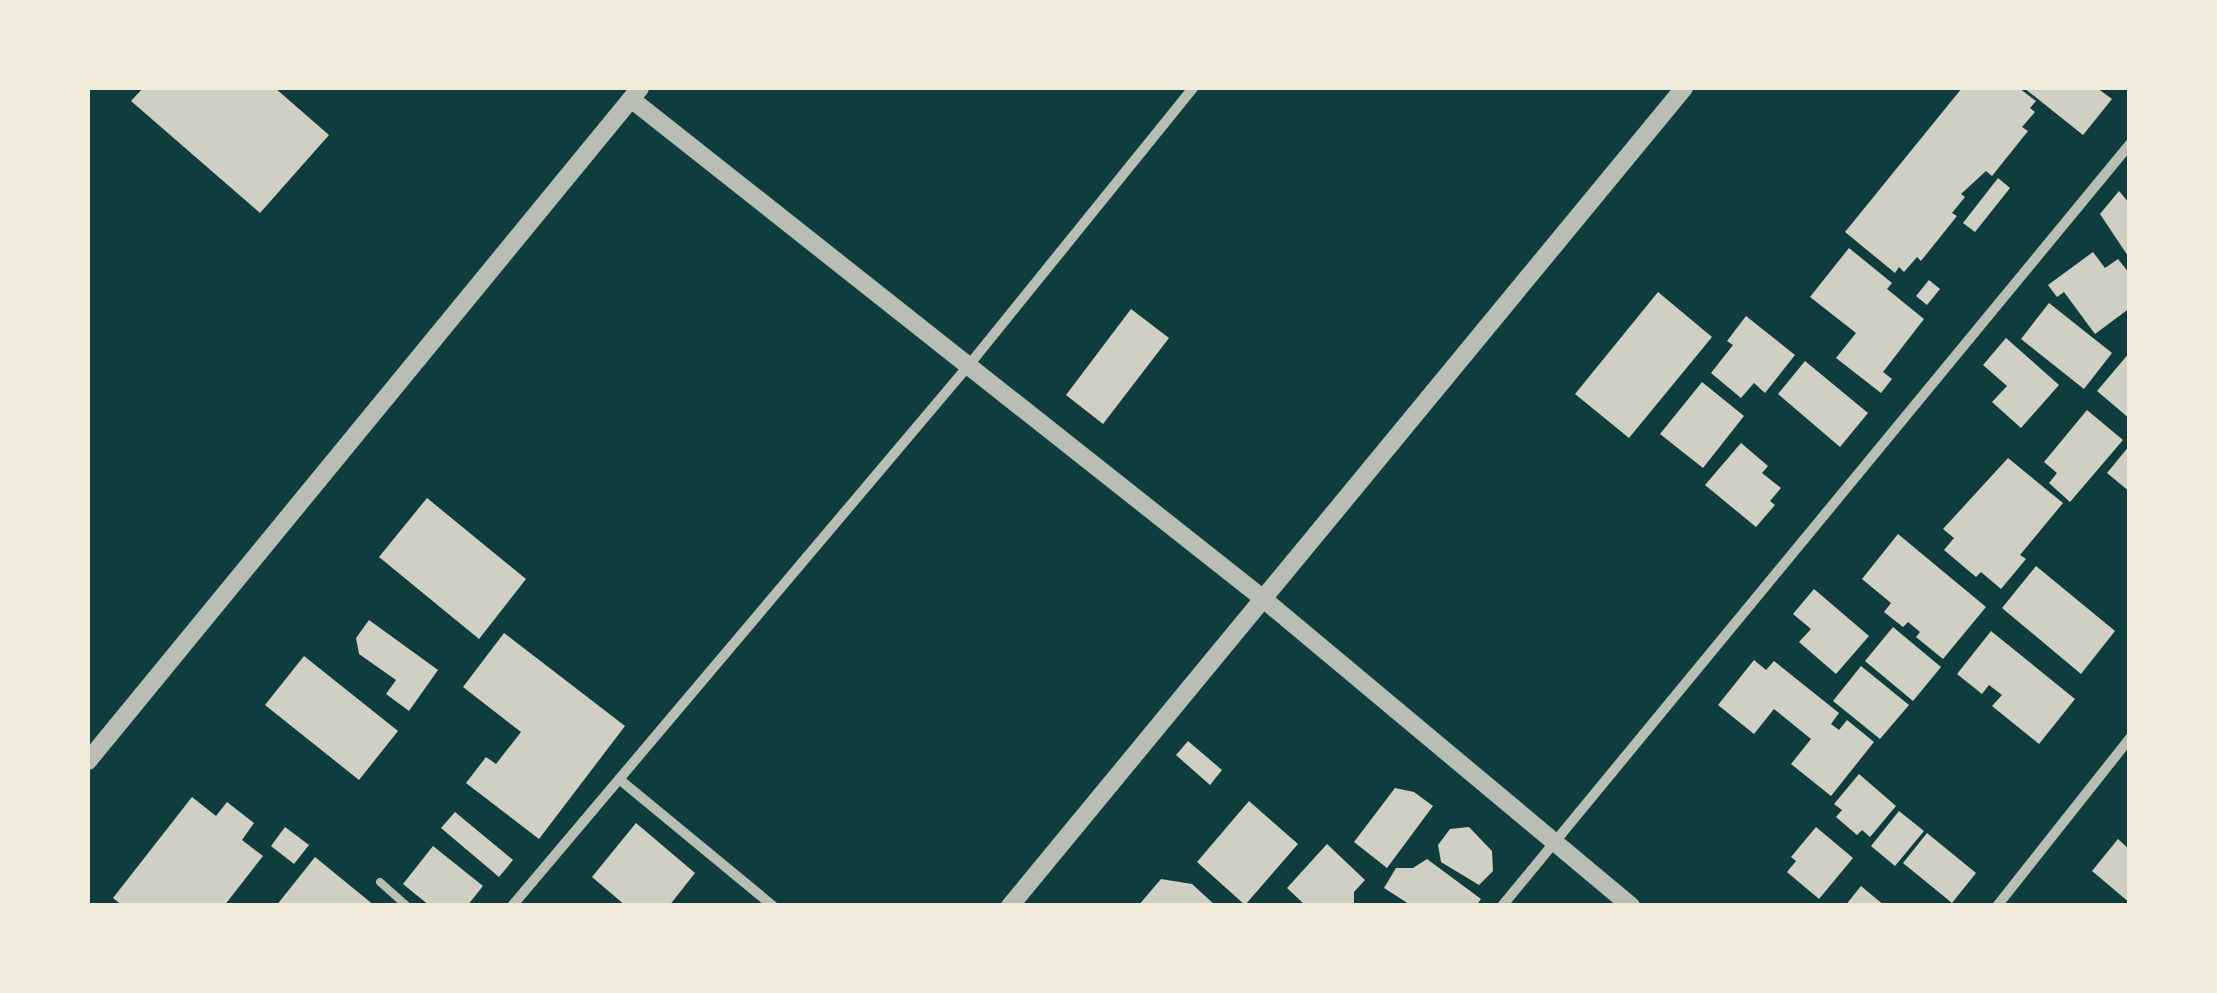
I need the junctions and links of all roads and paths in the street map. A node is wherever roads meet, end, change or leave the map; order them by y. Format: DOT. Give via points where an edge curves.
graph roads {
  1 [pos="1193,88"];
  2 [pos="1684,88"];
  3 [pos="635,93"];
  4 [pos="2130,144"];
  5 [pos="969,366"];
  6 [pos="1262,597"];
  7 [pos="2130,738"];
  8 [pos="88,760"];
  9 [pos="618,779"];
  10 [pos="1554,842"];
  11 [pos="380,882"];
  12 [pos="406,906"];
  13 [pos="512,906"];
  14 [pos="773,906"];
  15 [pos="1010,906"];
  16 [pos="1502,906"];
  17 [pos="1630,906"];
  18 [pos="1997,906"];
  1 -- 5 [label="street"];
  2 -- 6 [label="street"];
  3 -- 5 [label="street"];
  3 -- 8 [label="street"];
  4 -- 10 [label="street"];
  5 -- 6 [label="street"];
  5 -- 9 [label="street"];
  6 -- 10 [label="street"];
  6 -- 15 [label="street"];
  7 -- 18 [label="street"];
  9 -- 13 [label="street"];
  9 -- 14 [label="street"];
  10 -- 16 [label="street"];
  10 -- 17 [label="street"];
  11 -- 12 [label="lane"];
}
